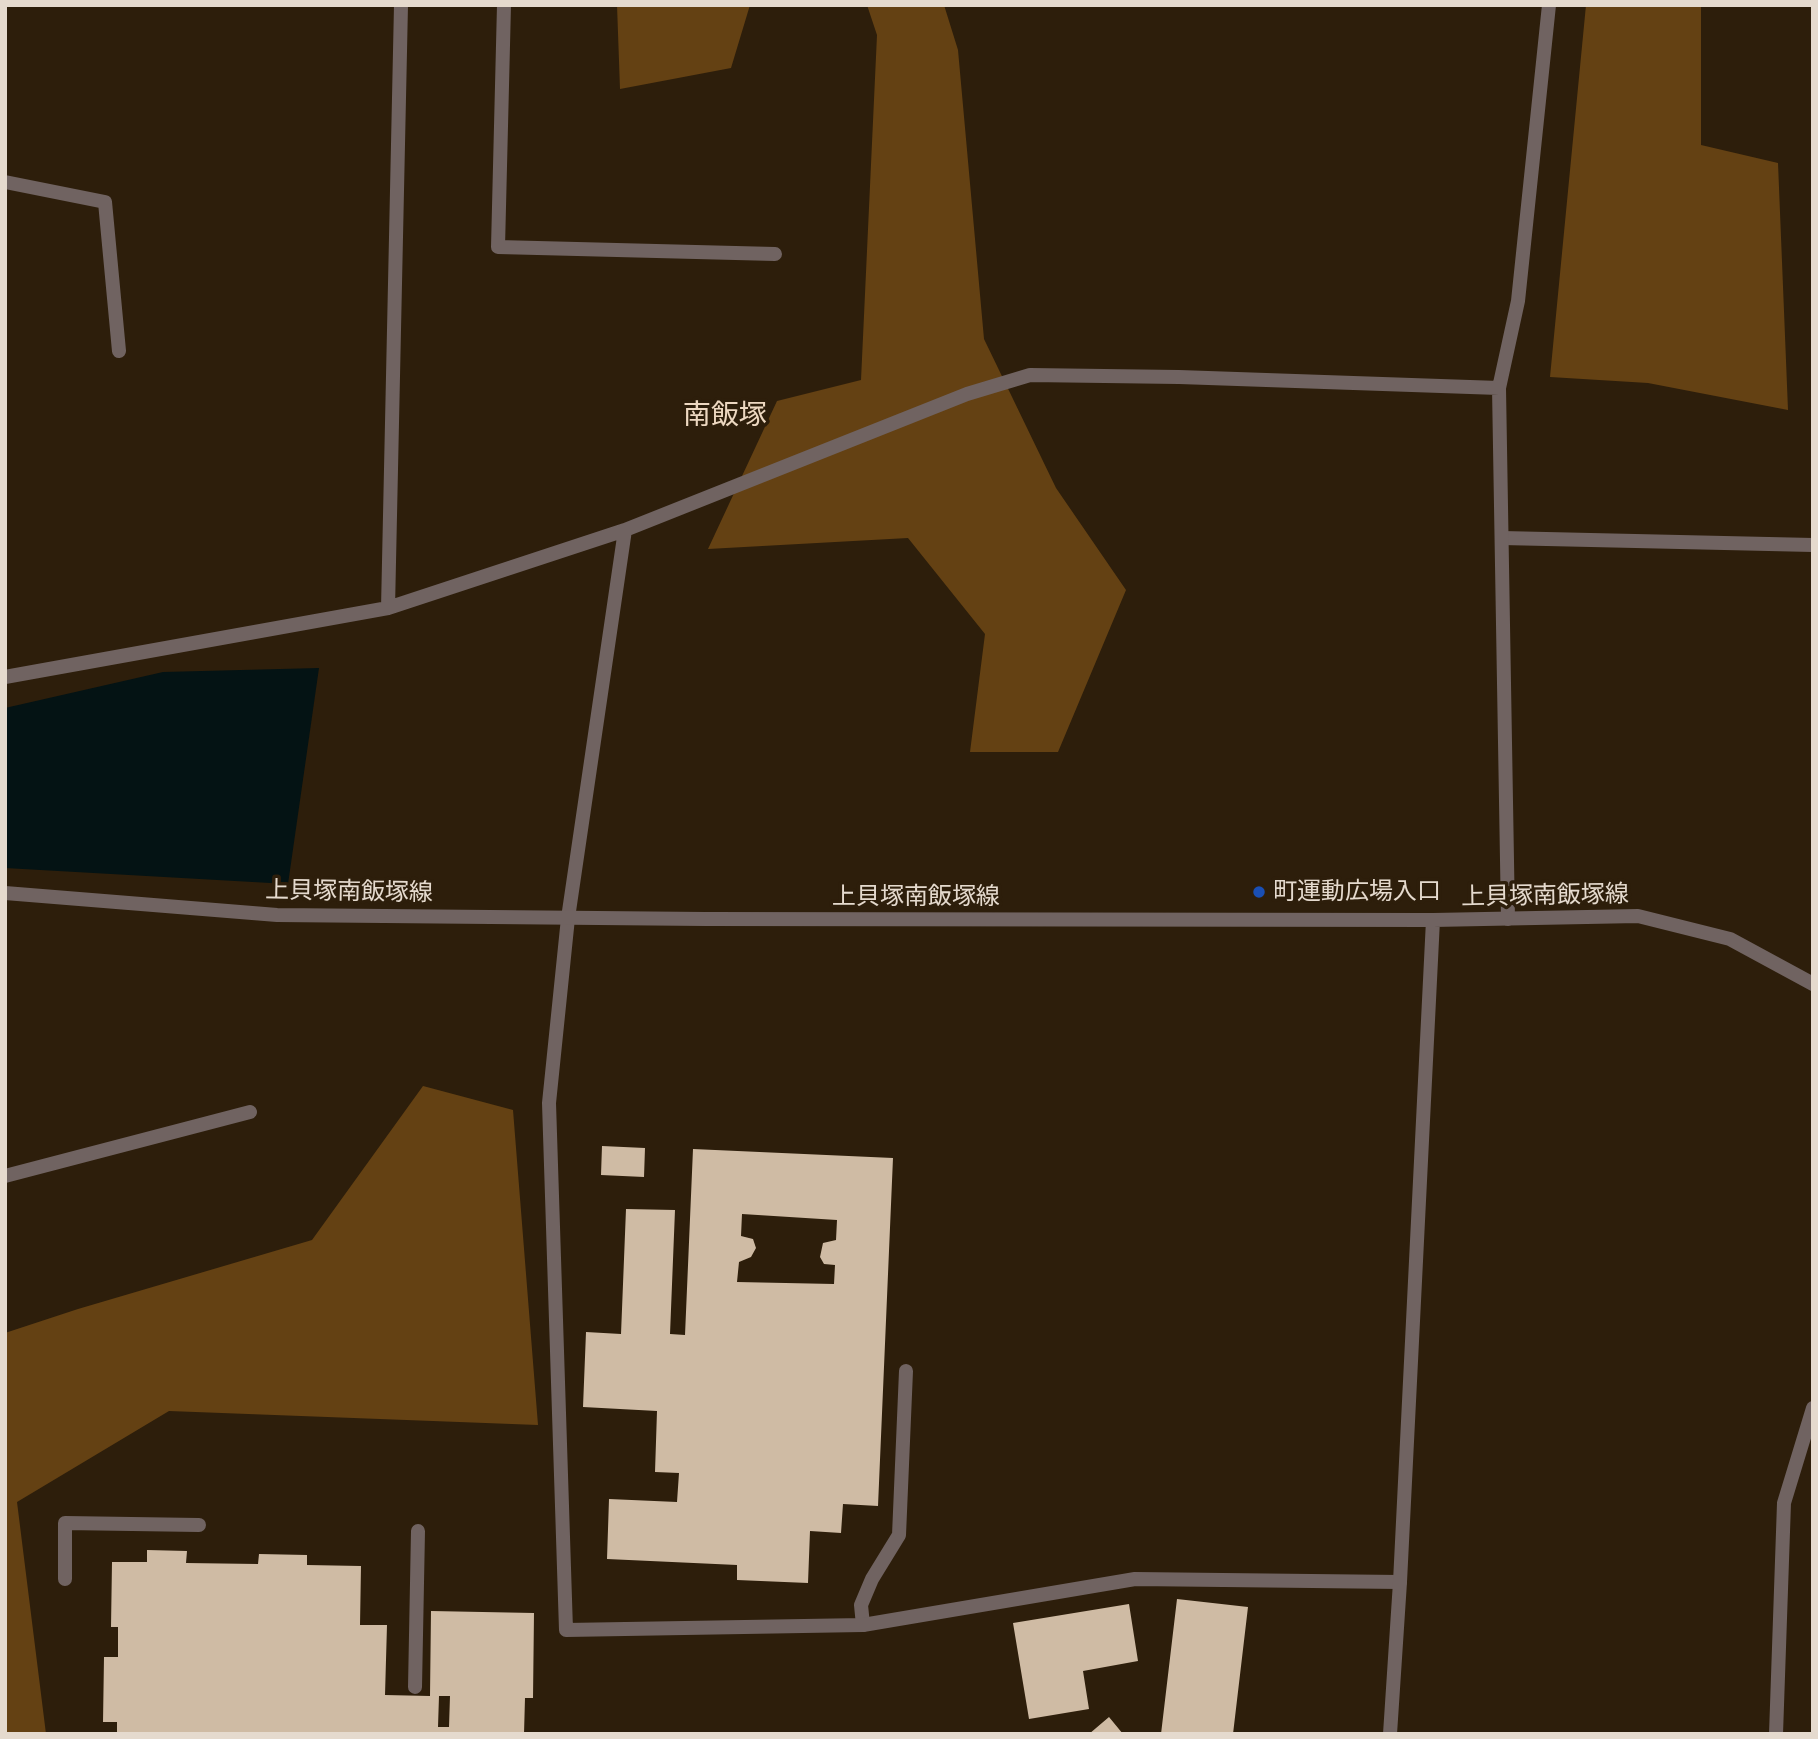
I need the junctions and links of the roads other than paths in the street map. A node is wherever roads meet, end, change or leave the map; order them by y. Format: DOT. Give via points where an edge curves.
graph roads {
  1 [pos="401,5"];
  2 [pos="504,5"];
  3 [pos="1549,5"];
  4 [pos="5,182"];
  5 [pos="775,254"];
  6 [pos="120,351"];
  7 [pos="1499,388"];
  8 [pos="625,530"];
  9 [pos="1502,538"];
  10 [pos="1813,545"];
  11 [pos="388,608"];
  12 [pos="5,677"];
  13 [pos="5,893"];
  14 [pos="568,918"];
  15 [pos="1508,919"];
  16 [pos="1433,920"];
  17 [pos="1813,984"];
  18 [pos="250,1112"];
  19 [pos="5,1176"];
  20 [pos="906,1371"];
  21 [pos="1813,1408"];
  22 [pos="199,1525"];
  23 [pos="418,1531"];
  24 [pos="65,1579"];
  25 [pos="1400,1582"];
  26 [pos="863,1625"];
  27 [pos="415,1687"];
  28 [pos="1390,1734"];
  29 [pos="1776,1734"];
  1 -- 11 [label="street"];
  2 -- 5 [label="street" via="498,247"];
  3 -- 7 [label="street" via="1518,301"];
  4 -- 6 [label="street" via="105,202"];
  7 -- 8 [label="street" via="1030,375 967,394"];
  7 -- 9 [label="street"];
  8 -- 11 [label="street"];
  8 -- 14 [label="street"];
  9 -- 10 [label="street"];
  9 -- 15 [label="street"];
  11 -- 12 [label="street"];
  13 -- 14 [label="street, 上貝塚南飯塚線" via="276,915"];
  14 -- 16 [label="street, 上貝塚南飯塚線"];
  14 -- 26 [label="street" via="549,1103 566,1630"];
  15 -- 16 [label="street, 上貝塚南飯塚線"];
  15 -- 17 [label="street, 上貝塚南飯塚線" via="1638,916 1730,939"];
  16 -- 25 [label="street"];
  18 -- 19 [label="street"];
  20 -- 26 [label="street" via="900,1535 864,1597"];
  21 -- 29 [label="street" via="1784,1503"];
  22 -- 24 [label="street" via="65,1523"];
  23 -- 27 [label="street"];
  25 -- 26 [label="street" via="1135,1579"];
  25 -- 28 [label="street"];
}
